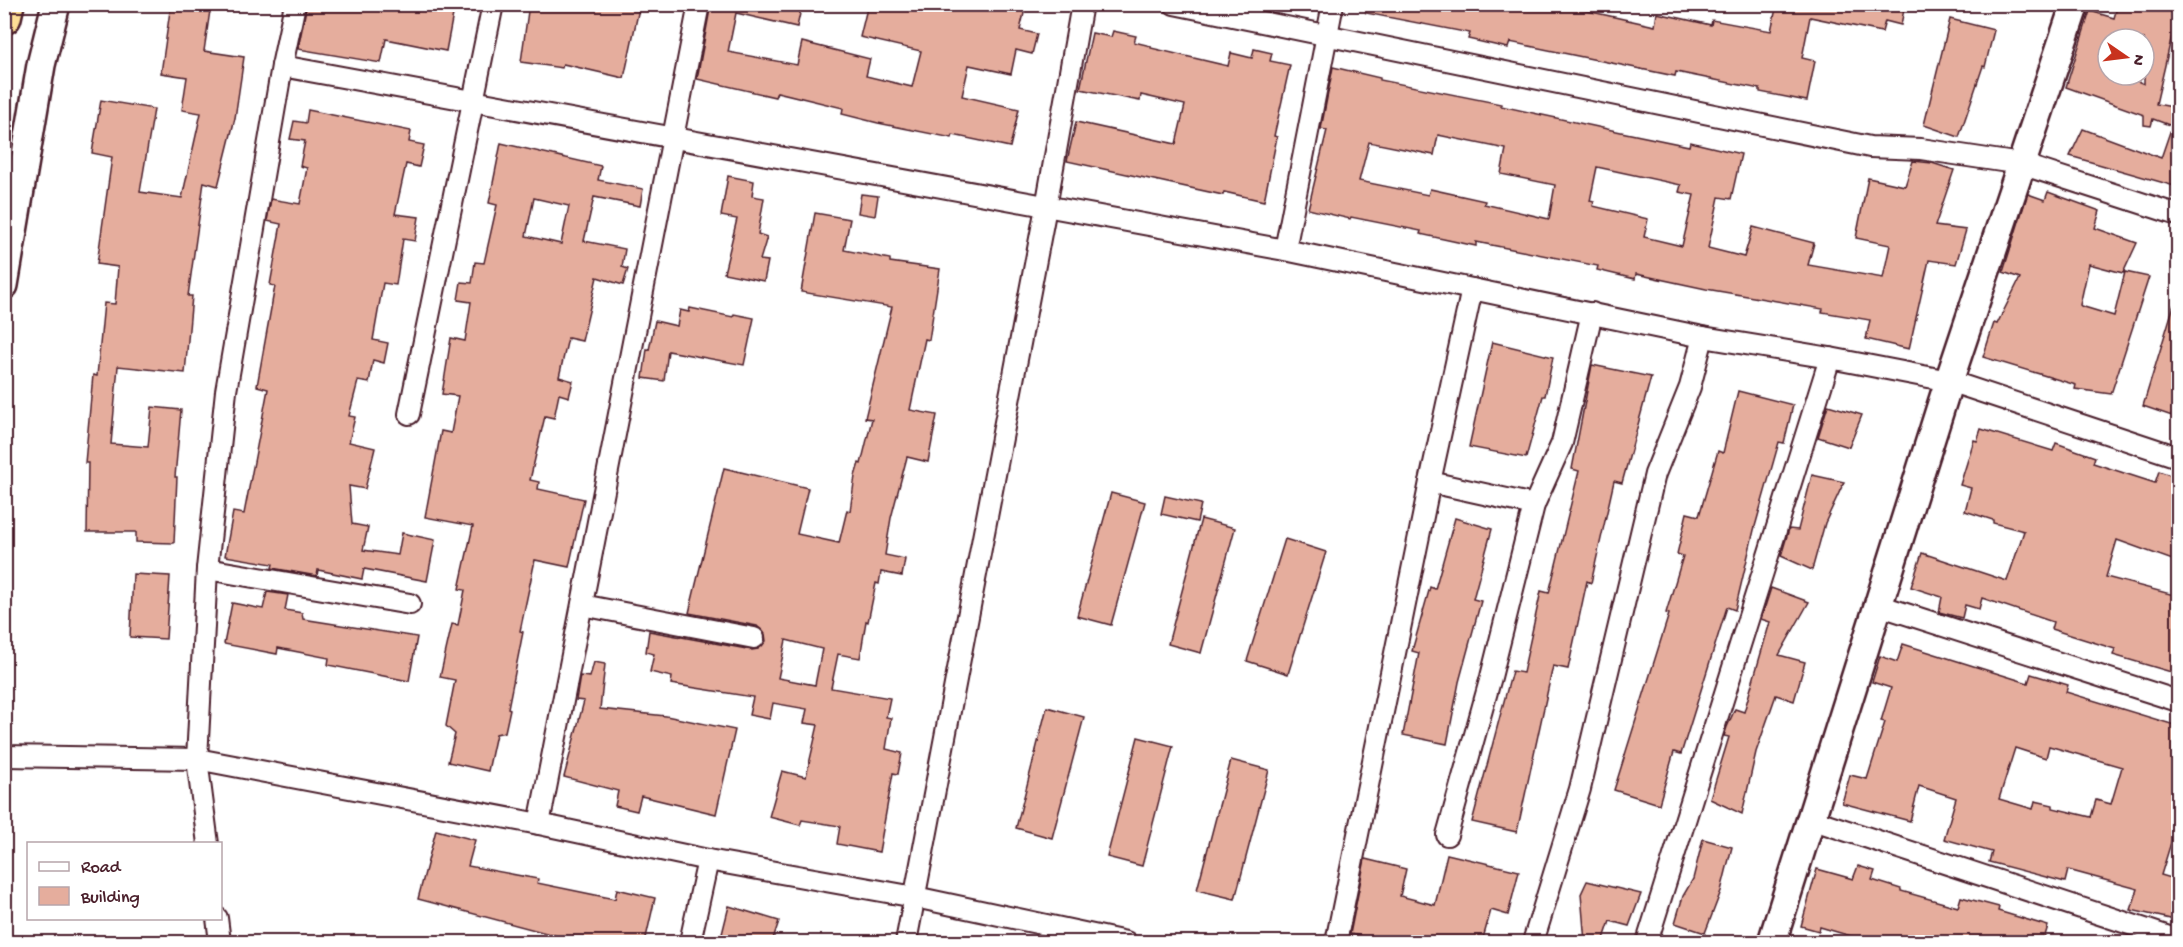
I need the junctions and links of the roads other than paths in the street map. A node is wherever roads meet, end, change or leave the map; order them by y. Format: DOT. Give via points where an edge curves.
graph roads {
  1 [pos="7,4"];
  2 [pos="56,4"];
  3 [pos="295,4"];
  4 [pos="493,4"];
  5 [pos="699,4"];
  6 [pos="1082,4"];
  7 [pos="1174,4"];
  8 [pos="1333,4"];
  9 [pos="2075,4"];
  10 [pos="4,17"];
  11 [pos="1327,35"];
  12 [pos="282,66"];
  13 [pos="473,102"];
  14 [pos="674,137"];
  15 [pos="2022,164"];
  16 [pos="1046,207"];
  17 [pos="2178,215"];
  18 [pos="1285,250"];
  19 [pos="4,285"];
  20 [pos="1472,290"];
  21 [pos="1592,313"];
  22 [pos="1703,337"];
  23 [pos="1830,358"];
  24 [pos="1949,381"];
  25 [pos="409,414"];
  26 [pos="2178,456"];
  27 [pos="1430,482"];
  28 [pos="1534,505"];
  29 [pos="207,569"];
  30 [pos="410,604"];
  31 [pos="582,605"];
  32 [pos="1878,605"];
  33 [pos="754,638"];
  34 [pos="2178,701"];
  35 [pos="4,756"];
  36 [pos="197,759"];
  37 [pos="1811,819"];
  38 [pos="539,824"];
  39 [pos="1447,835"];
  40 [pos="208,842"];
  41 [pos="708,860"];
  42 [pos="915,897"];
  43 [pos="217,920"];
  44 [pos="2178,940"];
  45 [pos="220,942"];
  46 [pos="690,942"];
  47 [pos="906,942"];
  48 [pos="1126,942"];
  49 [pos="1336,942"];
  50 [pos="1533,942"];
  51 [pos="1647,942"];
  52 [pos="1772,942"];
  1 -- 10 [label="highway"];
  2 -- 19 [label="street" via="41,65"];
  3 -- 12 [label="street"];
  4 -- 13 [label="street"];
  5 -- 14 [label="street"];
  6 -- 16 [label="street"];
  7 -- 11 [label="street"];
  8 -- 11 [label="street"];
  9 -- 15 [label="street"];
  11 -- 15 [label="street" via="1870,147 1921,149"];
  11 -- 18 [label="street"];
  12 -- 13 [label="street"];
  12 -- 29 [label="street" via="226,391"];
  13 -- 14 [label="street"];
  13 -- 25 [label="street"];
  14 -- 16 [label="street"];
  14 -- 31 [label="street"];
  15 -- 17 [label="street"];
  15 -- 24 [label="street"];
  16 -- 18 [label="street"];
  16 -- 42 [label="street"];
  18 -- 20 [label="street"];
  20 -- 21 [label="street"];
  20 -- 27 [label="street"];
  21 -- 22 [label="street"];
  21 -- 28 [label="street" via="1562,443"];
  22 -- 23 [label="street"];
  22 -- 50 [label="street" via="1690,387 1655,474 1580,789"];
  23 -- 24 [label="street"];
  23 -- 51 [label="street"];
  24 -- 26 [label="street"];
  24 -- 32 [label="street"];
  27 -- 28 [label="street"];
  27 -- 49 [label="street"];
  28 -- 39 [label="street"];
  29 -- 30 [label="street"];
  29 -- 36 [label="street"];
  31 -- 33 [label="street"];
  31 -- 38 [label="street"];
  32 -- 34 [label="street"];
  32 -- 37 [label="street"];
  35 -- 36 [label="street"];
  36 -- 38 [label="street"];
  36 -- 40 [label="street"];
  37 -- 44 [label="street"];
  37 -- 52 [label="street"];
  38 -- 41 [label="street"];
  41 -- 42 [label="street"];
  41 -- 46 [label="street"];
  42 -- 47 [label="street"];
  42 -- 48 [label="street"];
  43 -- 45 [label="street"];
}
